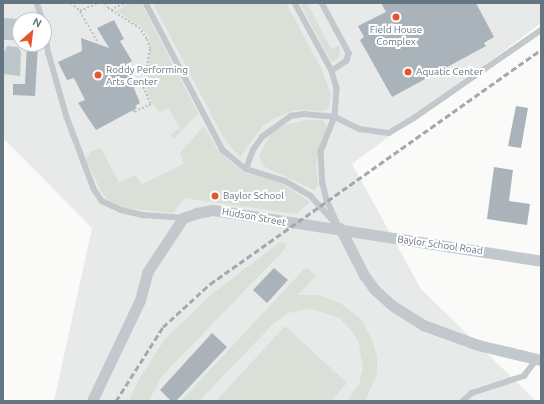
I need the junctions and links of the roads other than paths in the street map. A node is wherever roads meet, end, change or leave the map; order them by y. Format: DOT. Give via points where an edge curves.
graph roads {
  1 [pos="146,3"];
  2 [pos="295,3"];
  3 [pos="322,3"];
  4 [pos="541,30"];
  5 [pos="49,52"];
  6 [pos="332,71"];
  7 [pos="335,117"];
  8 [pos="246,169"];
  9 [pos="183,218"];
  10 [pos="340,228"];
  11 [pos="541,261"];
  12 [pos="539,360"];
  13 [pos="92,401"];
  14 [pos="463,401"];
  1 -- 8 [label="lane" via="223,150"];
  2 -- 6 [label="lane"];
  3 -- 6 [label="lane" via="349,53 347,61"];
  4 -- 7 [label="lane" via="409,122 388,133 360,129"];
  5 -- 9 [label="lane" via="67,117 94,189 102,201 121,210 143,215"];
  6 -- 7 [label="lane" via="337,88"];
  7 -- 8 [label="lane" via="303,114 284,120 262,137 253,150"];
  7 -- 10 [label="lane" via="321,151 327,200"];
  8 -- 10 [label="lane" via="286,181 311,196"];
  9 -- 10 [label="street, Hudson Street" via="213,210 294,224"];
  9 -- 13 [label="street" via="148,271 140,300"];
  10 -- 11 [label="street, Baylor School Road"];
  10 -- 12 [label="street" via="364,275 374,289 393,306 430,327 478,345"];
  12 -- 14 [label="lane" via="524,376 472,393"];
}
